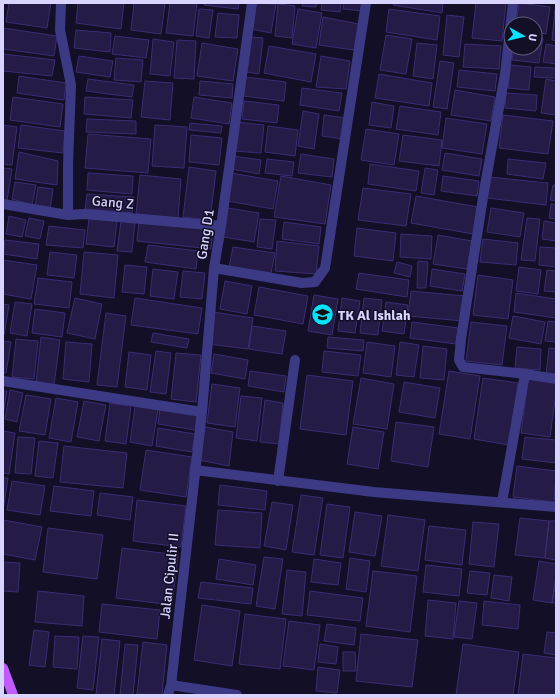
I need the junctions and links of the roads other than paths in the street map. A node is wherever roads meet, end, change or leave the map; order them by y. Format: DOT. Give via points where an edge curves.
graph roads {
  1 [pos="61,3"];
  2 [pos="252,3"];
  3 [pos="366,3"];
  4 [pos="513,3"];
  5 [pos="3,204"];
  6 [pos="68,214"];
  7 [pos="221,226"];
  8 [pos="214,268"];
  9 [pos="295,360"];
  10 [pos="525,374"];
  11 [pos="556,379"];
  12 [pos="3,381"];
  13 [pos="202,412"];
  14 [pos="195,470"];
  15 [pos="278,480"];
  16 [pos="502,502"];
  17 [pos="556,507"];
  18 [pos="3,668"];
  19 [pos="171,685"];
  20 [pos="12,695"];
  21 [pos="168,695"];
  22 [pos="237,695"];
  1 -- 6 [label="street" via="60,30 71,85"];
  2 -- 7 [label="street, Gang D1"];
  3 -- 8 [label="street" via="325,268 315,282 302,283"];
  4 -- 10 [label="street" via="505,74 484,191 459,360 463,367"];
  5 -- 6 [label="street, Gang Z"];
  6 -- 7 [label="street, Gang Z"];
  7 -- 8 [label="street, Gang D1"];
  8 -- 13 [label="street, Gang D1"];
  9 -- 15 [label="street"];
  10 -- 11 [label="street"];
  10 -- 16 [label="street"];
  12 -- 13 [label="street"];
  13 -- 14 [label="street, Gang D1"];
  14 -- 15 [label="street"];
  14 -- 19 [label="street, Jalan Cipulir II"];
  15 -- 16 [label="street" via="374,492"];
  16 -- 17 [label="street"];
  18 -- 20 [label="main road"];
  19 -- 21 [label="street, Jalan Cipulir II"];
  19 -- 22 [label="street"];
}
